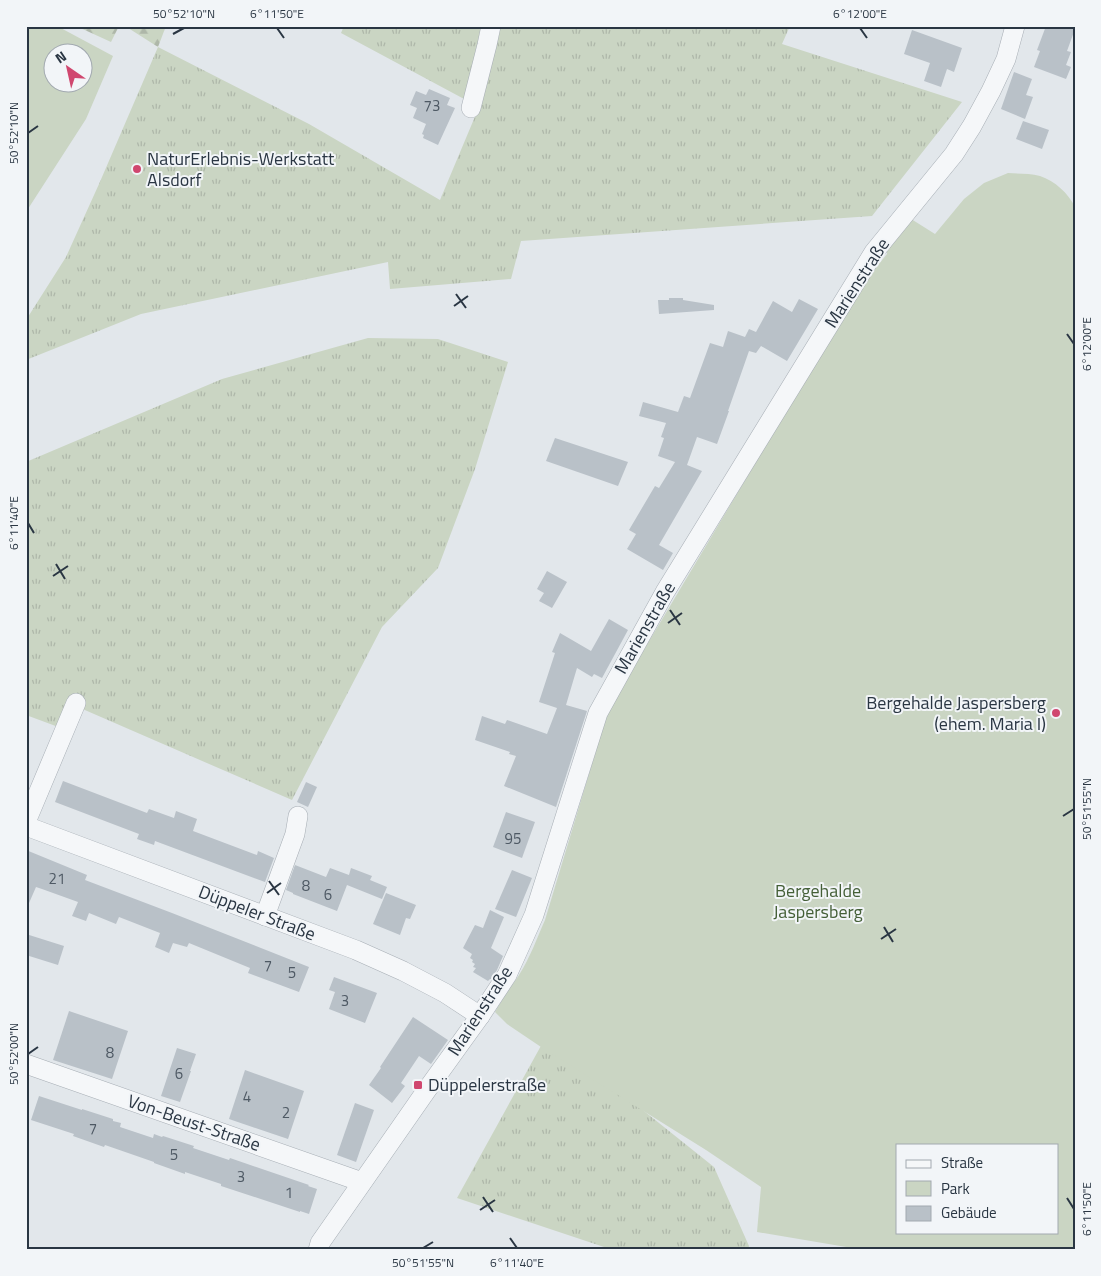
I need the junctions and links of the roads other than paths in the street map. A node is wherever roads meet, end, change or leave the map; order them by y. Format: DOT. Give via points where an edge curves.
graph roads {
  1 [pos="491,26"];
  2 [pos="1015,26"];
  3 [pos="471,108"];
  4 [pos="76,703"];
  5 [pos="298,816"];
  6 [pos="26,822"];
  7 [pos="26,826"];
  8 [pos="265,916"];
  9 [pos="480,1016"];
  10 [pos="26,1064"];
  11 [pos="362,1182"];
  12 [pos="318,1250"];
  1 -- 3 [label="street"];
  2 -- 9 [label="street, Marienstraße" via="1006,59 972,126 954,154 874,252 665,592 598,713 534,915 507,975"];
  4 -- 6 [label="street"];
  5 -- 8 [label="street"];
  7 -- 8 [label="street, Düppeler Straße"];
  8 -- 9 [label="street, Düppeler Straße" via="404,971"];
  9 -- 11 [label="street, Marienstraße"];
  10 -- 11 [label="street, Von-Beust-Straße"];
  11 -- 12 [label="street, Marienstraße"];
}
